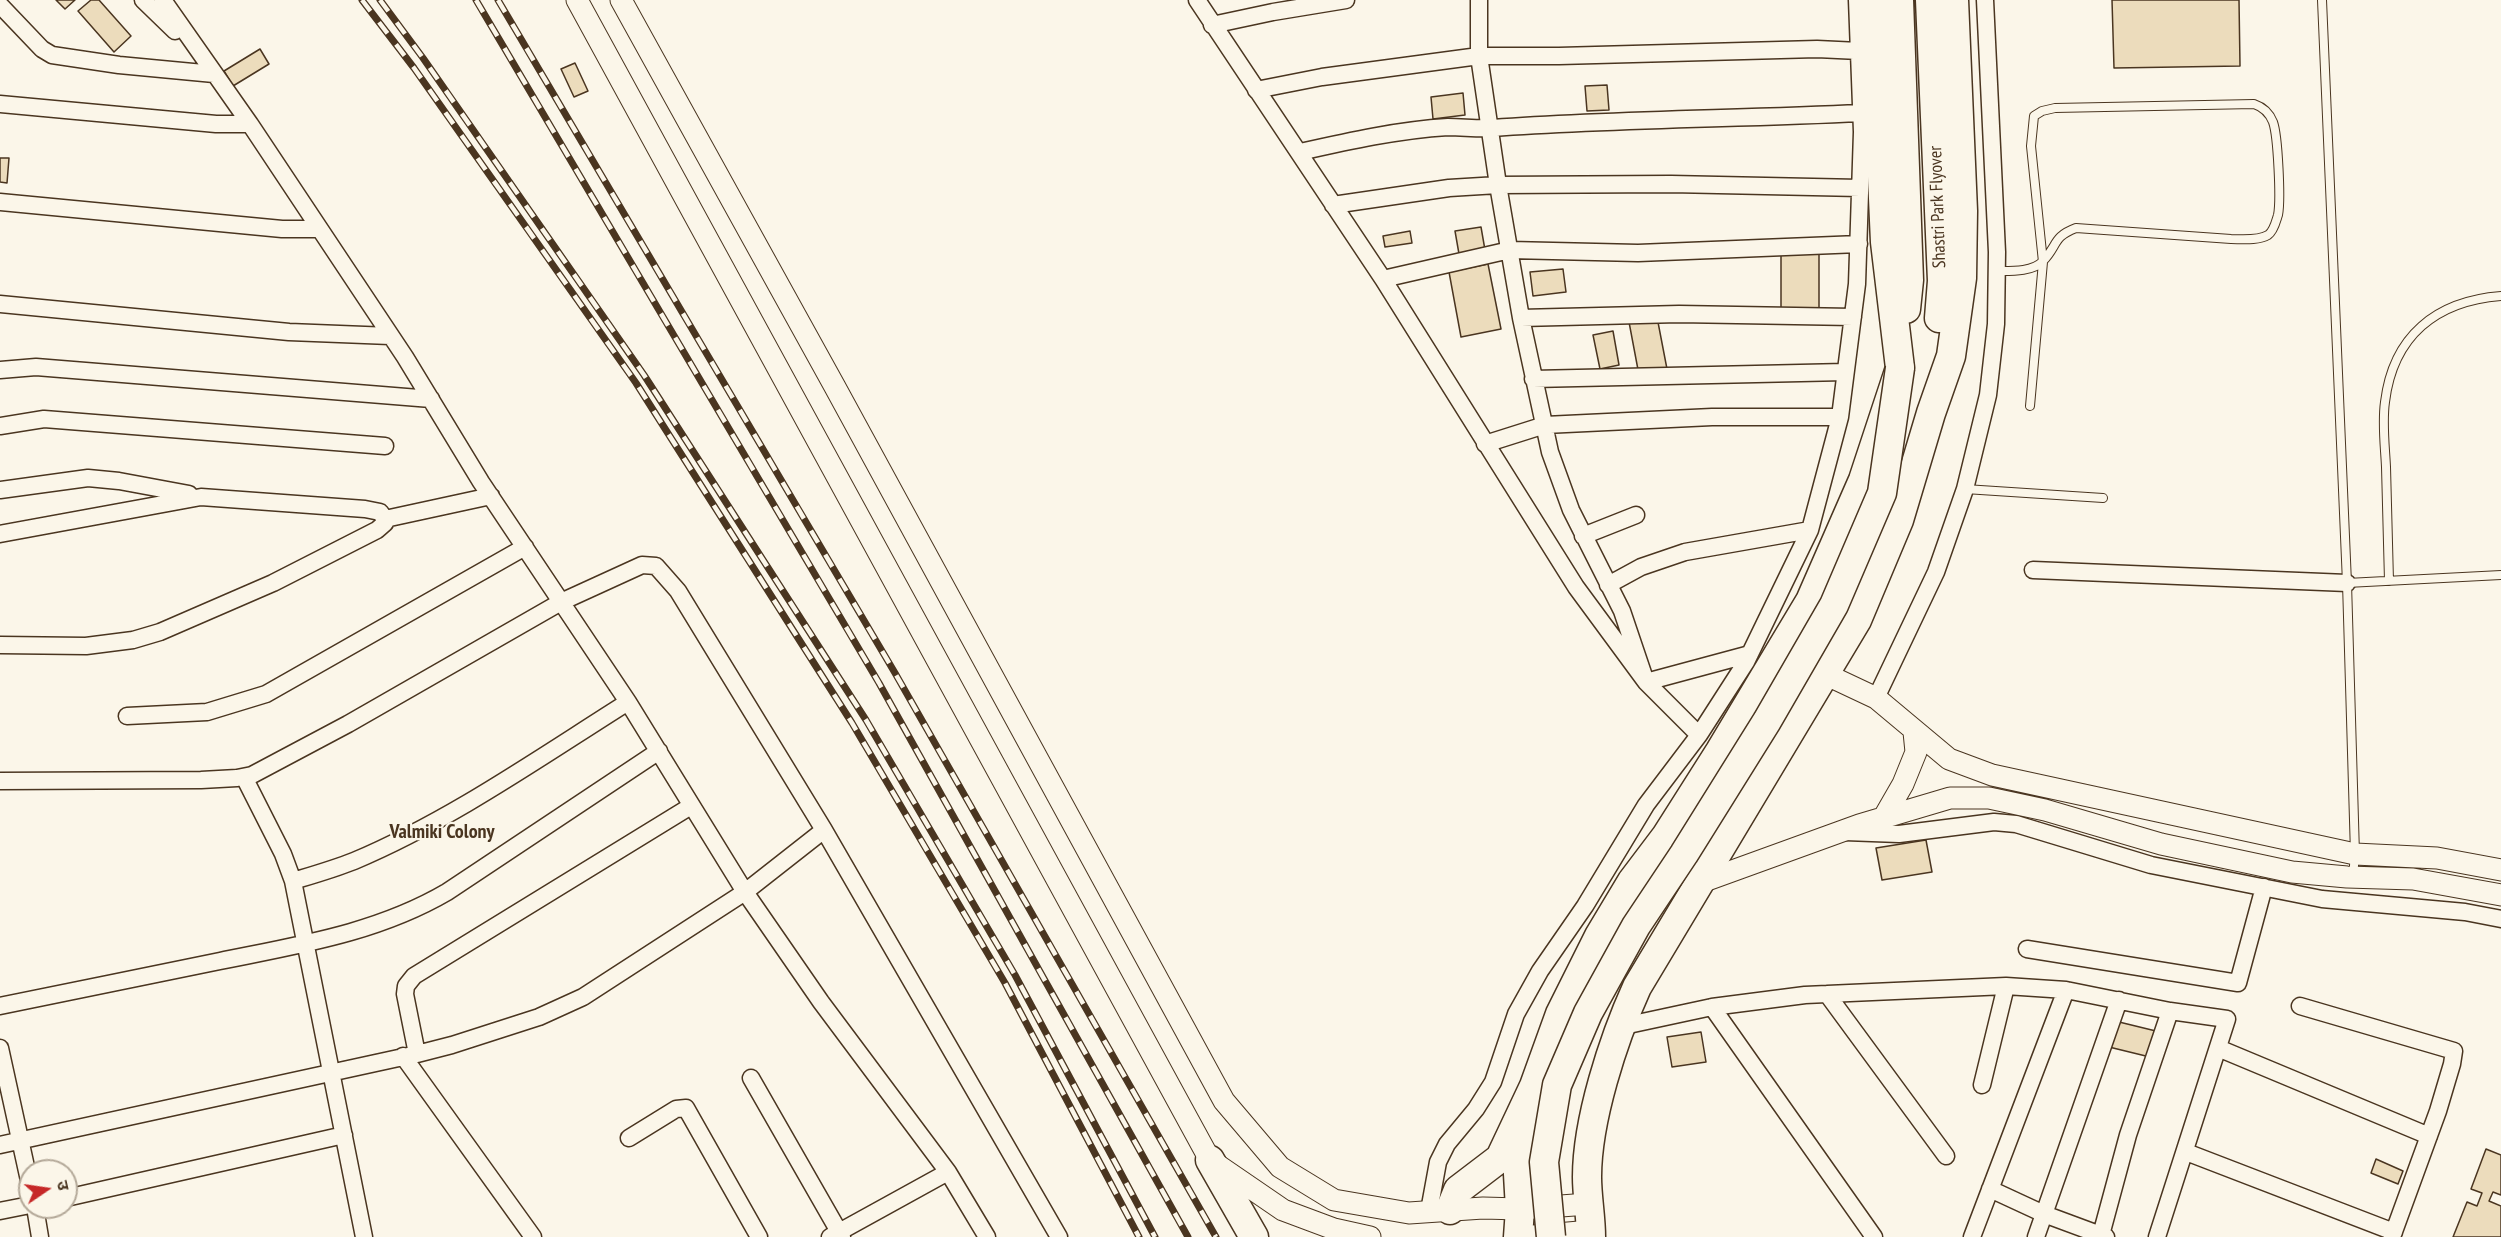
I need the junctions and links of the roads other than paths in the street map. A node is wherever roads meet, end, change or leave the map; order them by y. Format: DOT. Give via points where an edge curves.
graph roads {
  1 [pos="143,0"];
  2 [pos="163,0"];
  3 [pos="577,0"];
  4 [pos="621,0"];
  5 [pos="1197,0"];
  6 [pos="1347,0"];
  7 [pos="1479,0"];
  8 [pos="1857,0"];
  9 [pos="1874,0"];
  10 [pos="1899,0"];
  11 [pos="1930,0"];
  12 [pos="1954,0"];
  13 [pos="1985,0"];
  14 [pos="2322,0"];
  15 [pos="0,5"];
  16 [pos="1212,25"];
  17 [pos="1859,51"];
  18 [pos="1479,56"];
  19 [pos="202,57"];
  20 [pos="214,74"];
  21 [pos="1256,90"];
  22 [pos="0,104"];
  23 [pos="1861,113"];
  24 [pos="250,124"];
  25 [pos="1489,128"];
  26 [pos="1300,153"];
  27 [pos="1498,185"];
  28 [pos="1860,188"];
  29 [pos="0,202"];
  30 [pos="1333,205"];
  31 [pos="319,229"];
  32 [pos="1858,244"];
  33 [pos="1510,250"];
  34 [pos="2043,262"];
  35 [pos="1997,271"];
  36 [pos="1383,279"];
  37 [pos="2501,297"];
  38 [pos="0,304"];
  39 [pos="1853,317"];
  40 [pos="1521,318"];
  41 [pos="390,336"];
  42 [pos="1900,368"];
  43 [pos="0,370"];
  44 [pos="1845,372"];
  45 [pos="1533,380"];
  46 [pos="431,399"];
  47 [pos="2030,406"];
  48 [pos="1931,413"];
  49 [pos="1840,417"];
  50 [pos="1545,425"];
  51 [pos="0,426"];
  52 [pos="1485,444"];
  53 [pos="385,446"];
  54 [pos="1965,489"];
  55 [pos="0,490"];
  56 [pos="201,496"];
  57 [pos="491,496"];
  58 [pos="2103,498"];
  59 [pos="1636,515"];
  60 [pos="385,519"];
  61 [pos="1810,530"];
  62 [pos="0,534"];
  63 [pos="1583,536"];
  64 [pos="525,547"];
  65 [pos="2033,570"];
  66 [pos="2501,575"];
  67 [pos="2389,581"];
  68 [pos="2347,583"];
  69 [pos="1608,585"];
  70 [pos="561,602"];
  71 [pos="0,645"];
  72 [pos="1750,654"];
  73 [pos="1824,674"];
  74 [pos="1646,682"];
  75 [pos="1876,698"];
  76 [pos="628,702"];
  77 [pos="127,716"];
  78 [pos="1914,732"];
  79 [pos="1699,735"];
  80 [pos="659,751"];
  81 [pos="244,777"];
  82 [pos="0,781"];
  83 [pos="2050,789"];
  84 [pos="691,806"];
  85 [pos="2045,810"];
  86 [pos="1884,818"];
  87 [pos="824,830"];
  88 [pos="1841,831"];
  89 [pos="2355,854"];
  90 [pos="2501,870"];
  91 [pos="2353,877"];
  92 [pos="292,881"];
  93 [pos="1699,882"];
  94 [pos="2264,887"];
  95 [pos="745,892"];
  96 [pos="2501,895"];
  97 [pos="2501,919"];
  98 [pos="306,944"];
  99 [pos="2027,949"];
  100 [pos="2007,986"];
  101 [pos="2066,990"];
  102 [pos="1827,994"];
  103 [pos="2119,1000"];
  104 [pos="0,1006"];
  105 [pos="2300,1006"];
  106 [pos="1712,1007"];
  107 [pos="2170,1011"];
  108 [pos="1619,1027"];
  109 [pos="2218,1048"];
  110 [pos="410,1055"];
  111 [pos="1,1059"];
  112 [pos="332,1071"];
  113 [pos="751,1078"];
  114 [pos="1982,1085"];
  115 [pos="1534,1086"];
  116 [pos="344,1136"];
  117 [pos="2429,1136"];
  118 [pos="629,1138"];
  119 [pos="20,1141"];
  120 [pos="0,1145"];
  121 [pos="2186,1152"];
  122 [pos="1946,1156"];
  123 [pos="24,1159"];
  124 [pos="1210,1160"];
  125 [pos="1280,1167"];
  126 [pos="948,1172"];
  127 [pos="1990,1189"];
  128 [pos="78,1195"];
  129 [pos="1263,1197"];
  130 [pos="18,1207"];
  131 [pos="1520,1209"];
  132 [pos="0,1211"];
  133 [pos="1439,1211"];
  134 [pos="2044,1214"];
  135 [pos="37,1219"];
  136 [pos="1590,1224"];
  137 [pos="2393,1234"];
  138 [pos="837,1235"];
  139 [pos="2103,1236"];
  140 [pos="40,1237"];
  141 [pos="364,1237"];
  142 [pos="533,1237"];
  143 [pos="759,1237"];
  144 [pos="987,1237"];
  145 [pos="1059,1237"];
  146 [pos="1254,1237"];
  147 [pos="1370,1237"];
  148 [pos="1520,1237"];
  149 [pos="1551,1237"];
  150 [pos="1874,1237"];
  151 [pos="1972,1237"];
  152 [pos="2036,1237"];
  153 [pos="2157,1237"];
  1 -- 19 [label="street"];
  2 -- 19 [label="street"];
  3 -- 124 [label="street"];
  4 -- 125 [label="street" via="1224,1101"];
  5 -- 16 [label="street"];
  6 -- 16 [label="street"];
  7 -- 18 [label="street"];
  8 -- 17 [label="street"];
  9 -- 42 [label="highway" via="1885,242"];
  10 -- 42 [label="highway, Shastri Park Flyover" via="1909,280"];
  11 -- 48 [label="highway, Shastri Park Flyover" via="1942,282"];
  12 -- 48 [label="highway" via="1962,278 1951,356"];
  13 -- 35 [label="street"];
  14 -- 68 [label="lane"];
  15 -- 20 [label="street" via="52,55"];
  16 -- 21 [label="street"];
  17 -- 18 [label="street"];
  17 -- 23 [label="street"];
  18 -- 21 [label="street"];
  18 -- 25 [label="street"];
  19 -- 20 [label="street"];
  20 -- 24 [label="street"];
  21 -- 26 [label="street"];
  22 -- 24 [label="street"];
  23 -- 25 [label="street"];
  23 -- 28 [label="street"];
  24 -- 31 [label="street"];
  25 -- 26 [label="street" via="1404,132"];
  25 -- 27 [label="street"];
  26 -- 30 [label="street"];
  27 -- 28 [label="street"];
  27 -- 30 [label="street"];
  27 -- 33 [label="street"];
  28 -- 32 [label="street"];
  29 -- 31 [label="street" via="282,229"];
  30 -- 36 [label="street"];
  31 -- 41 [label="street"];
  32 -- 33 [label="street" via="1638,253"];
  32 -- 39 [label="street"];
  33 -- 36 [label="street"];
  33 -- 40 [label="street"];
  34 -- 34 [label="lane" via="2057,239 2076,228 2231,239 2267,235 2278,213 2274,123 2268,112 2254,104 2055,108 2034,116 2031,146"];
  34 -- 35 [label="lane" via="2020,270"];
  34 -- 47 [label="lane"];
  35 -- 54 [label="street" via="1988,395"];
  36 -- 52 [label="street"];
  37 -- 67 [label="lane" via="2471,299 2431,318 2404,343 2391,369 2384,404"];
  38 -- 41 [label="street" via="289,332"];
  39 -- 40 [label="street" via="1678,314"];
  39 -- 44 [label="street"];
  40 -- 45 [label="street"];
  41 -- 46 [label="street"];
  42 -- 115 [label="highway" via="1863,480 1810,601 1720,751 1599,936 1560,1014"];
  42 -- 149 [label="highway, bridge" via="1882,493 1834,605 1684,855 1636,926 1588,1013 1557,1085 1544,1162"];
  43 -- 46 [label="street" via="36,367"];
  44 -- 45 [label="street"];
  44 -- 49 [label="street"];
  45 -- 50 [label="street"];
  46 -- 57 [label="street"];
  48 -- 73 [label="highway" via="1895,530 1857,620"];
  49 -- 50 [label="street" via="1712,417"];
  49 -- 61 [label="street"];
  50 -- 52 [label="street"];
  50 -- 63 [label="street" via="1557,475"];
  51 -- 53 [label="street" via="44,419"];
  52 -- 74 [label="street" via="1576,587"];
  54 -- 58 [label="lane"];
  54 -- 75 [label="street" via="1936,572"];
  55 -- 56 [label="street" via="88,478"];
  56 -- 60 [label="street" via="365,509 380,512"];
  56 -- 62 [label="street"];
  57 -- 60 [label="street"];
  57 -- 64 [label="street"];
  59 -- 63 [label="street"];
  60 -- 71 [label="street" via="377,530 273,583 160,632 86,646"];
  61 -- 69 [label="street" via="1684,552 1641,567"];
  61 -- 72 [label="street"];
  63 -- 69 [label="street"];
  64 -- 70 [label="street"];
  64 -- 77 [label="street" via="266,694 207,712"];
  65 -- 68 [label="street"];
  66 -- 67 [label="lane"];
  67 -- 68 [label="lane"];
  68 -- 89 [label="lane"];
  69 -- 74 [label="street" via="1628,627"];
  70 -- 76 [label="street"];
  70 -- 81 [label="street" via="348,724"];
  70 -- 87 [label="street" via="642,565 656,566 678,591"];
  72 -- 74 [label="street"];
  72 -- 79 [label="street"];
  73 -- 75 [label="street"];
  73 -- 93 [label="highway"];
  74 -- 79 [label="street"];
  75 -- 78 [label="street"];
  76 -- 80 [label="street"];
  76 -- 92 [label="street" via="413,833 353,861"];
  78 -- 83 [label="street" via="1949,759 1992,775"];
  78 -- 86 [label="street" via="1916,752"];
  79 -- 133 [label="street" via="1647,805 1516,1014 1493,1082 1438,1162"];
  80 -- 84 [label="street"];
  80 -- 98 [label="street" via="418,909"];
  81 -- 82 [label="street"];
  81 -- 92 [label="street" via="283,854"];
  83 -- 85 [label="street"];
  83 -- 89 [label="street"];
  84 -- 95 [label="street"];
  84 -- 110 [label="street" via="414,976 405,986"];
  85 -- 86 [label="street" via="1989,798 1950,798"];
  85 -- 91 [label="street" via="2161,844 2292,872"];
  86 -- 88 [label="street"];
  87 -- 95 [label="street"];
  87 -- 145 [label="street"];
  88 -- 93 [label="street"];
  88 -- 94 [label="street" via="1899,834 1994,822 2016,824 2151,865"];
  89 -- 90 [label="street" via="2437,858"];
  89 -- 91 [label="lane"];
  91 -- 96 [label="street" via="2413,879"];
  92 -- 98 [label="street"];
  93 -- 108 [label="highway" via="1636,987"];
  94 -- 97 [label="street" via="2322,899"];
  94 -- 99 [label="street" via="2238,983"];
  95 -- 110 [label="street" via="583,997 530,1020"];
  95 -- 126 [label="street" via="821,1002"];
  98 -- 104 [label="street"];
  98 -- 112 [label="street"];
  100 -- 101 [label="street"];
  100 -- 102 [label="street"];
  100 -- 114 [label="street"];
  101 -- 103 [label="street"];
  101 -- 127 [label="street"];
  102 -- 106 [label="street"];
  102 -- 122 [label="street"];
  103 -- 107 [label="street"];
  103 -- 134 [label="street"];
  105 -- 117 [label="street" via="2454,1052"];
  106 -- 108 [label="street"];
  106 -- 150 [label="street"];
  107 -- 109 [label="street" via="2227,1019"];
  107 -- 139 [label="street" via="2128,1135"];
  108 -- 136 [label="highway" via="1591,1132 1587,1177"];
  109 -- 117 [label="street"];
  109 -- 121 [label="street"];
  110 -- 112 [label="street"];
  110 -- 142 [label="street"];
  111 -- 119 [label="street"];
  112 -- 116 [label="street"];
  112 -- 119 [label="street"];
  113 -- 138 [label="street"];
  115 -- 131 [label="highway" via="1518,1174"];
  115 -- 133 [label="highway" via="1500,1158 1458,1190"];
  116 -- 128 [label="street"];
  116 -- 141 [label="street"];
  117 -- 137 [label="street"];
  118 -- 143 [label="street" via="676,1109 686,1108"];
  119 -- 120 [label="street"];
  119 -- 123 [label="street"];
  121 -- 137 [label="street"];
  121 -- 153 [label="street"];
  124 -- 129 [label="street"];
  124 -- 146 [label="highway"];
  125 -- 129 [label="street"];
  125 -- 133 [label="street" via="1334,1200 1409,1213"];
  126 -- 138 [label="street"];
  126 -- 144 [label="street"];
  127 -- 134 [label="street"];
  127 -- 151 [label="street"];
  129 -- 147 [label="street" via="1283,1210"];
  130 -- 132 [label="street"];
  131 -- 133 [label="street"];
  131 -- 136 [label="street"];
  131 -- 148 [label="highway"];
  134 -- 139 [label="street"];
  134 -- 152 [label="street"];
  135 -- 140 [label="street"];
  136 -- 148 [label="street"];
}
